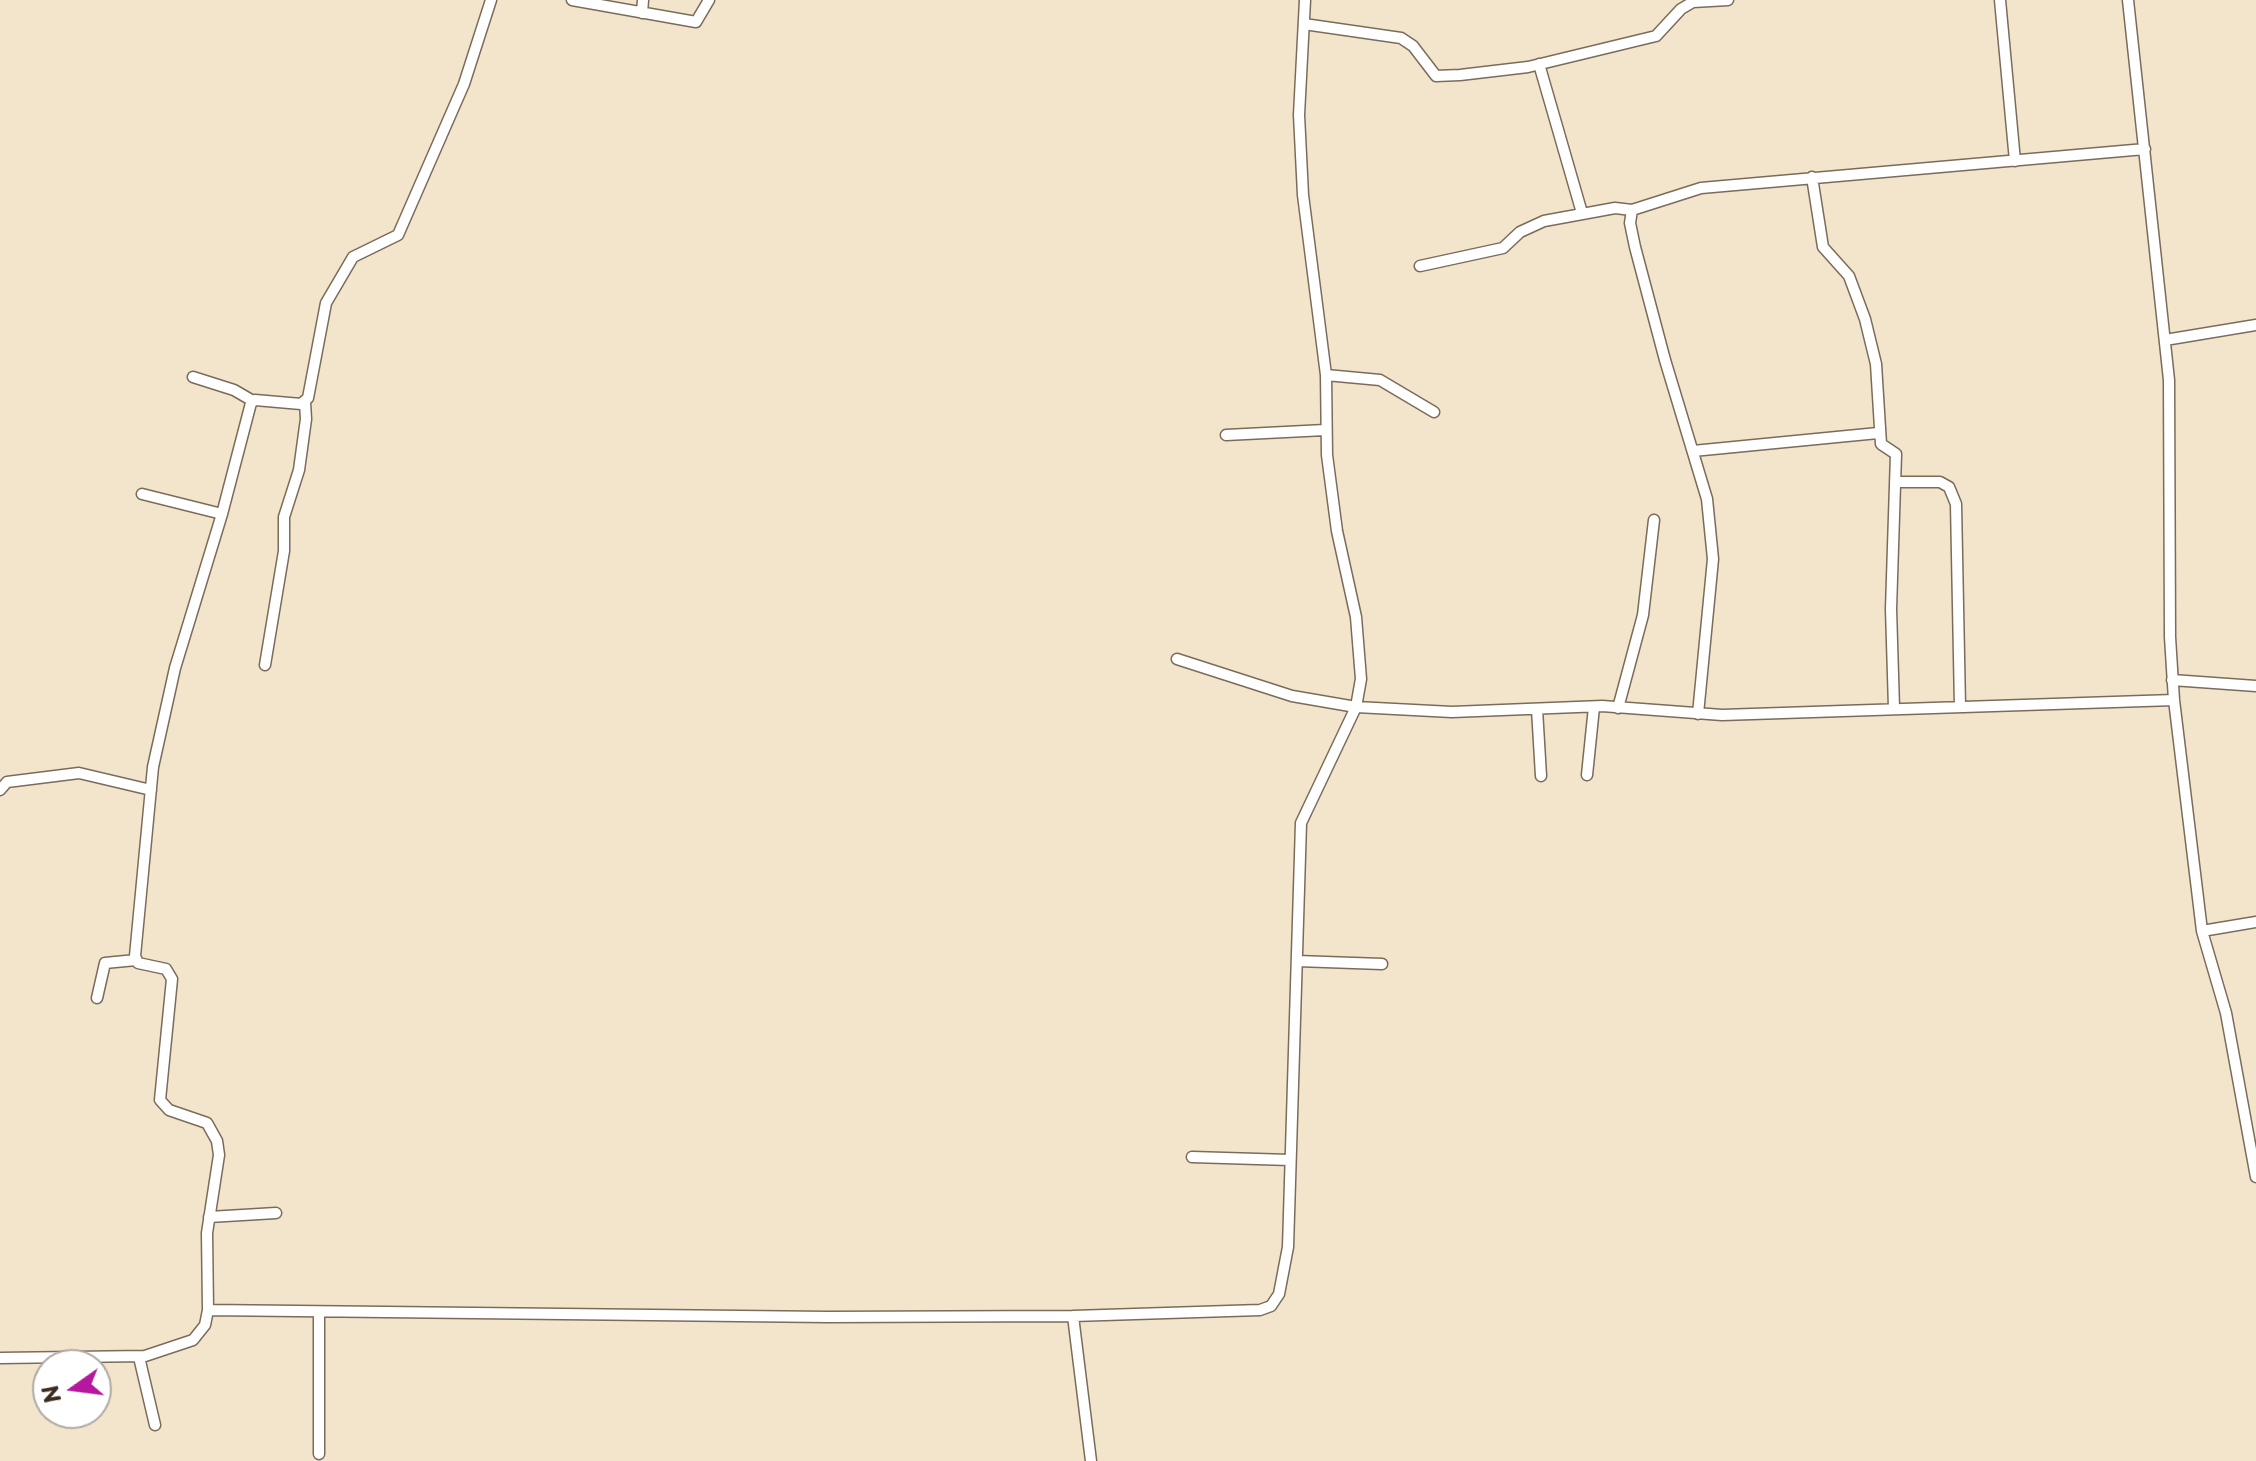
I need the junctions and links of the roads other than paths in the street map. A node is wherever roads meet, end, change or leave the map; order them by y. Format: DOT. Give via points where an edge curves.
graph roads {
  1 [pos="491,0"];
  2 [pos="572,0"];
  3 [pos="643,0"];
  4 [pos="709,0"];
  5 [pos="1305,0"];
  6 [pos="1728,0"];
  7 [pos="2000,0"];
  8 [pos="2128,0"];
  9 [pos="642,13"];
  10 [pos="1304,24"];
  11 [pos="1539,64"];
  12 [pos="2145,149"];
  13 [pos="2015,161"];
  14 [pos="1812,177"];
  15 [pos="1632,210"];
  16 [pos="1582,213"];
  17 [pos="1420,266"];
  18 [pos="2256,325"];
  19 [pos="2165,340"];
  20 [pos="1326,375"];
  21 [pos="193,377"];
  22 [pos="253,401"];
  23 [pos="305,402"];
  24 [pos="1434,412"];
  25 [pos="1325,430"];
  26 [pos="1878,433"];
  27 [pos="1226,435"];
  28 [pos="1693,451"];
  29 [pos="1897,482"];
  30 [pos="142,494"];
  31 [pos="222,514"];
  32 [pos="1654,520"];
  33 [pos="1177,659"];
  34 [pos="265,665"];
  35 [pos="2172,680"];
  36 [pos="2256,686"];
  37 [pos="2174,700"];
  38 [pos="1356,707"];
  39 [pos="1594,707"];
  40 [pos="1960,707"];
  41 [pos="1618,708"];
  42 [pos="1894,708"];
  43 [pos="1537,709"];
  44 [pos="1698,714"];
  45 [pos="1587,775"];
  46 [pos="1541,776"];
  47 [pos="0,790"];
  48 [pos="151,790"];
  49 [pos="2256,922"];
  50 [pos="2202,931"];
  51 [pos="136,960"];
  52 [pos="1297,961"];
  53 [pos="1382,964"];
  54 [pos="97,998"];
  55 [pos="1192,1157"];
  56 [pos="1290,1160"];
  57 [pos="2256,1177"];
  58 [pos="276,1213"];
  59 [pos="209,1217"];
  60 [pos="208,1310"];
  61 [pos="319,1312"];
  62 [pos="1073,1316"];
  63 [pos="139,1357"];
  64 [pos="0,1358"];
  65 [pos="155,1425"];
  66 [pos="319,1454"];
  67 [pos="1091,1461"];
  1 -- 23 [label="street" via="464,84 398,235 353,257 326,303"];
  2 -- 9 [label="street"];
  3 -- 9 [label="street"];
  4 -- 9 [label="street" via="696,22"];
  5 -- 10 [label="street"];
  6 -- 11 [label="street" via="1693,2 1656,36"];
  7 -- 13 [label="street"];
  8 -- 12 [label="street"];
  10 -- 11 [label="street" via="1401,38 1436,76"];
  10 -- 20 [label="street" via="1299,115 1303,195"];
  11 -- 16 [label="street"];
  12 -- 13 [label="street"];
  12 -- 19 [label="street"];
  13 -- 14 [label="street"];
  14 -- 15 [label="street" via="1701,188"];
  14 -- 26 [label="street" via="1823,247 1849,276 1865,319 1876,364"];
  15 -- 16 [label="street"];
  15 -- 28 [label="street" via="1635,247"];
  16 -- 17 [label="street" via="1544,221 1520,232 1503,248"];
  18 -- 19 [label="street"];
  19 -- 35 [label="street" via="2172,438"];
  20 -- 24 [label="street" via="1380,380"];
  20 -- 25 [label="street"];
  21 -- 22 [label="street"];
  22 -- 23 [label="street"];
  22 -- 31 [label="street"];
  23 -- 34 [label="street" via="299,470 284,517 284,551"];
  25 -- 27 [label="street"];
  25 -- 38 [label="street" via="1337,531 1356,617 1361,679"];
  26 -- 28 [label="street"];
  26 -- 29 [label="street" via="1881,444 1896,454"];
  28 -- 44 [label="street" via="1707,499 1713,559"];
  29 -- 40 [label="street" via="1940,482 1949,487 1956,504"];
  29 -- 42 [label="street" via="1891,609"];
  30 -- 31 [label="street"];
  31 -- 48 [label="street" via="175,668"];
  32 -- 41 [label="street" via="1643,615"];
  33 -- 38 [label="street" via="1292,696"];
  35 -- 36 [label="street"];
  35 -- 37 [label="street"];
  37 -- 40 [label="street"];
  37 -- 50 [label="street"];
  38 -- 43 [label="street"];
  38 -- 52 [label="street" via="1301,823"];
  39 -- 41 [label="street"];
  39 -- 43 [label="street"];
  39 -- 45 [label="street"];
  40 -- 42 [label="street"];
  41 -- 44 [label="street"];
  42 -- 44 [label="street"];
  43 -- 46 [label="street"];
  47 -- 48 [label="street" via="7,782 79,773"];
  48 -- 51 [label="street"];
  49 -- 50 [label="street"];
  50 -- 57 [label="street" via="2226,1013"];
  51 -- 54 [label="street" via="105,963"];
  51 -- 59 [label="street" via="166,969 172,979 160,1100 169,1110 215,1131 219,1155"];
  52 -- 53 [label="street"];
  52 -- 56 [label="street"];
  55 -- 56 [label="street"];
  56 -- 62 [label="street" via="1288,1247 1279,1294 1271,1306"];
  58 -- 59 [label="street"];
  59 -- 60 [label="street"];
  60 -- 61 [label="street"];
  60 -- 63 [label="street" via="205,1325 193,1340"];
  61 -- 62 [label="street"];
  61 -- 66 [label="street"];
  62 -- 67 [label="street"];
  63 -- 64 [label="street"];
  63 -- 65 [label="street"];
}
